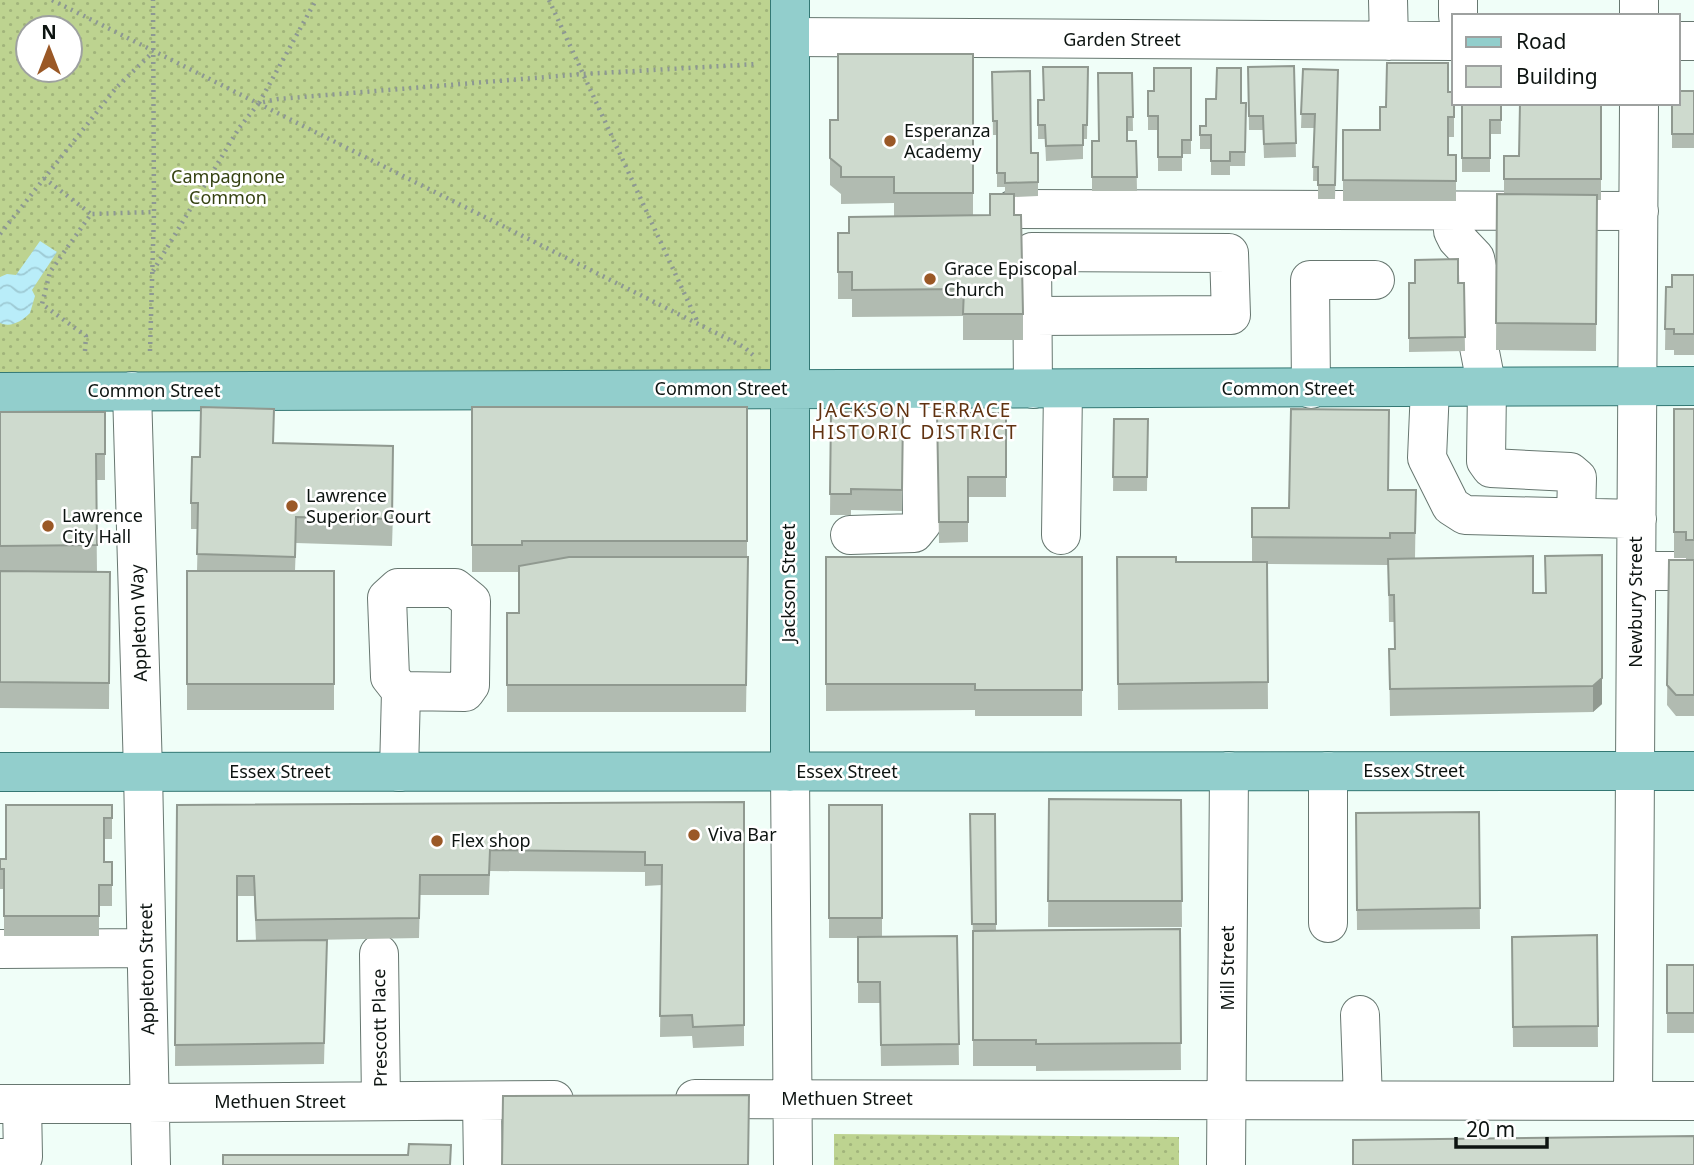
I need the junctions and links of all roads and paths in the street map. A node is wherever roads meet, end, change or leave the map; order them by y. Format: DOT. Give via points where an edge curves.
graph roads {
  1 [pos="52,0"];
  2 [pos="153,0"];
  3 [pos="316,0"];
  4 [pos="549,0"];
  5 [pos="1388,0"];
  6 [pos="790,18"];
  7 [pos="1389,41"];
  8 [pos="1452,41"];
  9 [pos="153,51"];
  10 [pos="757,64"];
  11 [pos="583,74"];
  12 [pos="258,103"];
  13 [pos="1639,105"];
  14 [pos="44,178"];
  15 [pos="1014,209"];
  16 [pos="1453,211"];
  17 [pos="1639,211"];
  18 [pos="155,212"];
  19 [pos="91,214"];
  20 [pos="0,234"];
  21 [pos="153,271"];
  22 [pos="1376,280"];
  23 [pos="1033,316"];
  24 [pos="698,324"];
  25 [pos="85,351"];
  26 [pos="150,351"];
  27 [pos="1694,386"];
  28 [pos="1637,387"];
  29 [pos="1430,388"];
  30 [pos="1488,388"];
  31 [pos="789,389"];
  32 [pos="922,389"];
  33 [pos="1048,389"];
  34 [pos="1311,389"];
  35 [pos="132,391"];
  36 [pos="0,392"];
  37 [pos="1486,461"];
  38 [pos="1442,490"];
  39 [pos="1576,517"];
  40 [pos="1637,519"];
  41 [pos="850,535"];
  42 [pos="1061,535"];
  43 [pos="1637,571"];
  44 [pos="1694,571"];
  45 [pos="401,691"];
  46 [pos="1635,771"];
  47 [pos="1694,771"];
  48 [pos="0,772"];
  49 [pos="143,772"];
  50 [pos="400,772"];
  51 [pos="790,772"];
  52 [pos="1229,772"];
  53 [pos="1328,772"];
  54 [pos="1328,923"];
  55 [pos="146,948"];
  56 [pos="0,949"];
  57 [pos="379,954"];
  58 [pos="1360,1015"];
  59 [pos="792,1099"];
  60 [pos="590,1100"];
  61 [pos="657,1100"];
  62 [pos="1228,1100"];
  63 [pos="1363,1100"];
  64 [pos="381,1101"];
  65 [pos="482,1101"];
  66 [pos="1633,1101"];
  67 [pos="1694,1101"];
  68 [pos="150,1103"];
  69 [pos="11,1104"];
  70 [pos="0,1158"];
  71 [pos="150,1165"];
  72 [pos="483,1165"];
  73 [pos="793,1165"];
  74 [pos="1226,1165"];
  1 -- 9 [label="path"];
  2 -- 9 [label="path"];
  3 -- 12 [label="path"];
  4 -- 11 [label="path"];
  5 -- 7 [label="street"];
  6 -- 7 [label="street, Garden Street"];
  6 -- 31 [label="main road, Jackson Street"];
  7 -- 8 [label="street, Garden Street"];
  9 -- 12 [label="path"];
  9 -- 14 [label="path" via="116,88"];
  9 -- 18 [label="path"];
  10 -- 11 [label="path"];
  11 -- 12 [label="path"];
  11 -- 24 [label="path"];
  12 -- 21 [label="path"];
  12 -- 24 [label="path"];
  13 -- 17 [label="street, Newbury Street"];
  14 -- 19 [label="path"];
  14 -- 20 [label="path"];
  15 -- 16 [label="street"];
  16 -- 17 [label="street"];
  16 -- 30 [label="street" via="1453,231 1475,258 1478,272 1479,346"];
  17 -- 28 [label="street, Newbury Street"];
  18 -- 19 [label="path"];
  18 -- 21 [label="path"];
  19 -- 25 [label="path" via="50,272 42,304 86,336"];
  21 -- 26 [label="path"];
  22 -- 34 [label="street" via="1310,280"];
  23 -- 23 [label="street" via="1231,315 1228,253 1032,252"];
  23 -- 33 [label="street"];
  24 -- 31 [label="path" via="744,346"];
  27 -- 28 [label="main road, Common Street"];
  28 -- 30 [label="main road, Common Street"];
  28 -- 40 [label="street, Newbury Street"];
  29 -- 30 [label="main road, Common Street"];
  29 -- 34 [label="main road, Common Street"];
  29 -- 38 [label="street" via="1427,458"];
  30 -- 37 [label="street"];
  31 -- 32 [label="main road, Common Street"];
  31 -- 35 [label="main road, Common Street"];
  31 -- 51 [label="main road, Jackson Street"];
  32 -- 33 [label="main road, Common Street"];
  32 -- 41 [label="street" via="922,523 914,533"];
  33 -- 34 [label="main road, Common Street"];
  33 -- 42 [label="street"];
  35 -- 36 [label="main road, Common Street"];
  35 -- 49 [label="street, Appleton Way"];
  37 -- 38 [label="street" via="1455,473"];
  37 -- 39 [label="street" via="1491,468 1570,472 1577,478"];
  38 -- 39 [label="street" via="1451,506 1465,515"];
  39 -- 40 [label="street"];
  40 -- 43 [label="street, Newbury Street"];
  43 -- 44 [label="street"];
  43 -- 46 [label="street, Newbury Street"];
  45 -- 50 [label="street"];
  46 -- 47 [label="main road, Essex Street"];
  46 -- 53 [label="main road, Essex Street"];
  46 -- 66 [label="street, Newbury Street"];
  48 -- 49 [label="main road, Essex Street"];
  49 -- 50 [label="main road, Essex Street"];
  49 -- 55 [label="street, Appleton Street"];
  50 -- 51 [label="main road, Essex Street"];
  51 -- 52 [label="main road, Essex Street"];
  51 -- 59 [label="street, Jackson Street"];
  52 -- 53 [label="main road, Essex Street"];
  52 -- 62 [label="street, Mill Street"];
  53 -- 54 [label="street"];
  55 -- 56 [label="street"];
  55 -- 68 [label="street, Appleton Street"];
  57 -- 64 [label="street, Prescott Place"];
  58 -- 63 [label="street"];
  59 -- 61 [label="street, Methuen Street"];
  59 -- 62 [label="street, Methuen Street"];
  59 -- 73 [label="street, Jackson Street"];
  60 -- 65 [label="street, Methuen Street"];
  62 -- 63 [label="street, Methuen Street"];
  62 -- 74 [label="street, Mill Street"];
  63 -- 66 [label="street, Methuen Street"];
  64 -- 65 [label="street, Methuen Street"];
  64 -- 68 [label="street, Methuen Street"];
  65 -- 72 [label="street"];
  66 -- 67 [label="street, Methuen Street"];
  68 -- 69 [label="street, Methuen Street"];
  68 -- 71 [label="street, Appleton Street"];
  69 -- 70 [label="street" via="23,1157"];
}
